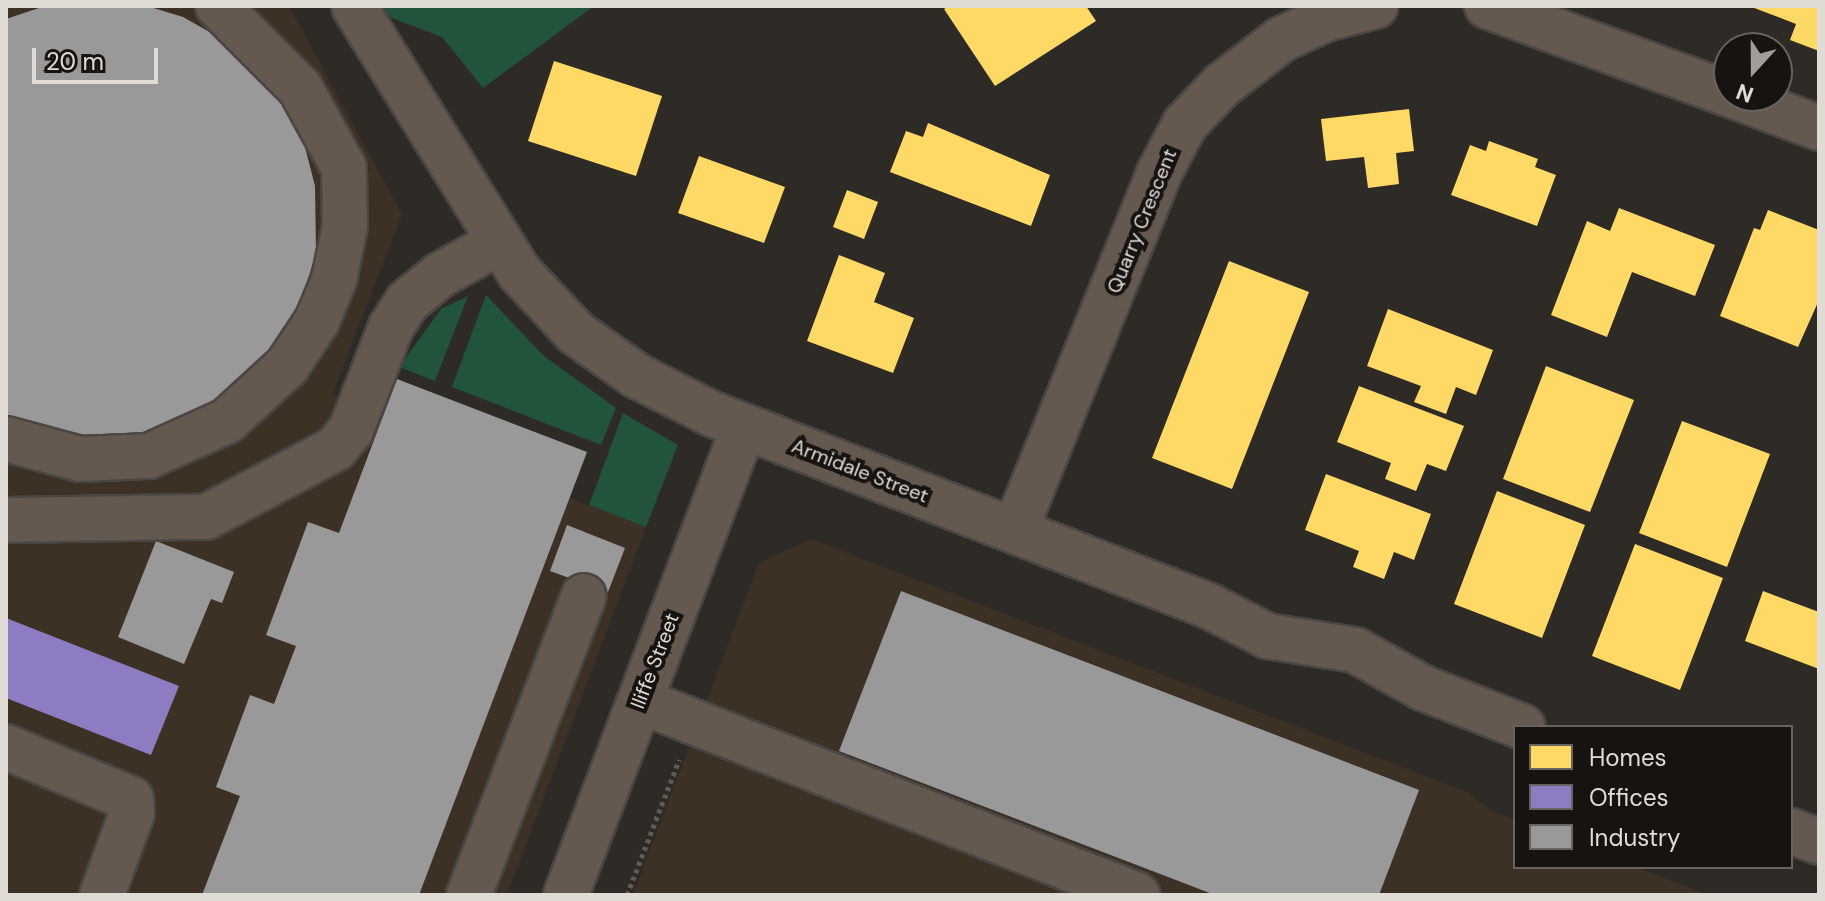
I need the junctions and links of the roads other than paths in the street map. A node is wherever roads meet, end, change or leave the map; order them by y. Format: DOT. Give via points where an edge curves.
graph roads {
  1 [pos="218,6"];
  2 [pos="354,6"];
  3 [pos="1375,6"];
  4 [pos="1487,6"];
  5 [pos="1713,88"];
  6 [pos="1776,112"];
  7 [pos="1819,128"];
  8 [pos="498,243"];
  9 [pos="744,427"];
  10 [pos="6,439"];
  11 [pos="6,520"];
  12 [pos="1015,530"];
  13 [pos="584,596"];
  14 [pos="640,701"];
  15 [pos="1518,725"];
  16 [pos="6,747"];
  17 [pos="1793,832"];
  18 [pos="1819,842"];
  19 [pos="102,895"];
  20 [pos="469,895"];
  21 [pos="566,895"];
  22 [pos="1137,895"];
  1 -- 10 [label="street" via="300,88 344,168 345,226 334,280 317,321 287,366 227,421 149,456 80,459"];
  2 -- 8 [label="street, Armidale Street"];
  3 -- 12 [label="street, Quarry Crescent" via="1325,19 1282,39 1222,85 1185,124 1159,173"];
  4 -- 5 [label="street"];
  6 -- 7 [label="street"];
  8 -- 9 [label="street, Armidale Street" via="542,300 605,355 673,395"];
  8 -- 11 [label="street" via="440,275 407,302 391,327 351,430 335,449 206,517"];
  9 -- 12 [label="street, Armidale Street"];
  9 -- 14 [label="street, Iliffe Street"];
  12 -- 15 [label="street, Armidale Street" via="1209,606 1267,636 1355,650 1423,688"];
  13 -- 20 [label="street"];
  14 -- 21 [label="street, Iliffe Street"];
  14 -- 22 [label="street"];
  16 -- 19 [label="street" via="131,799 132,813"];
  17 -- 18 [label="street"];
}
